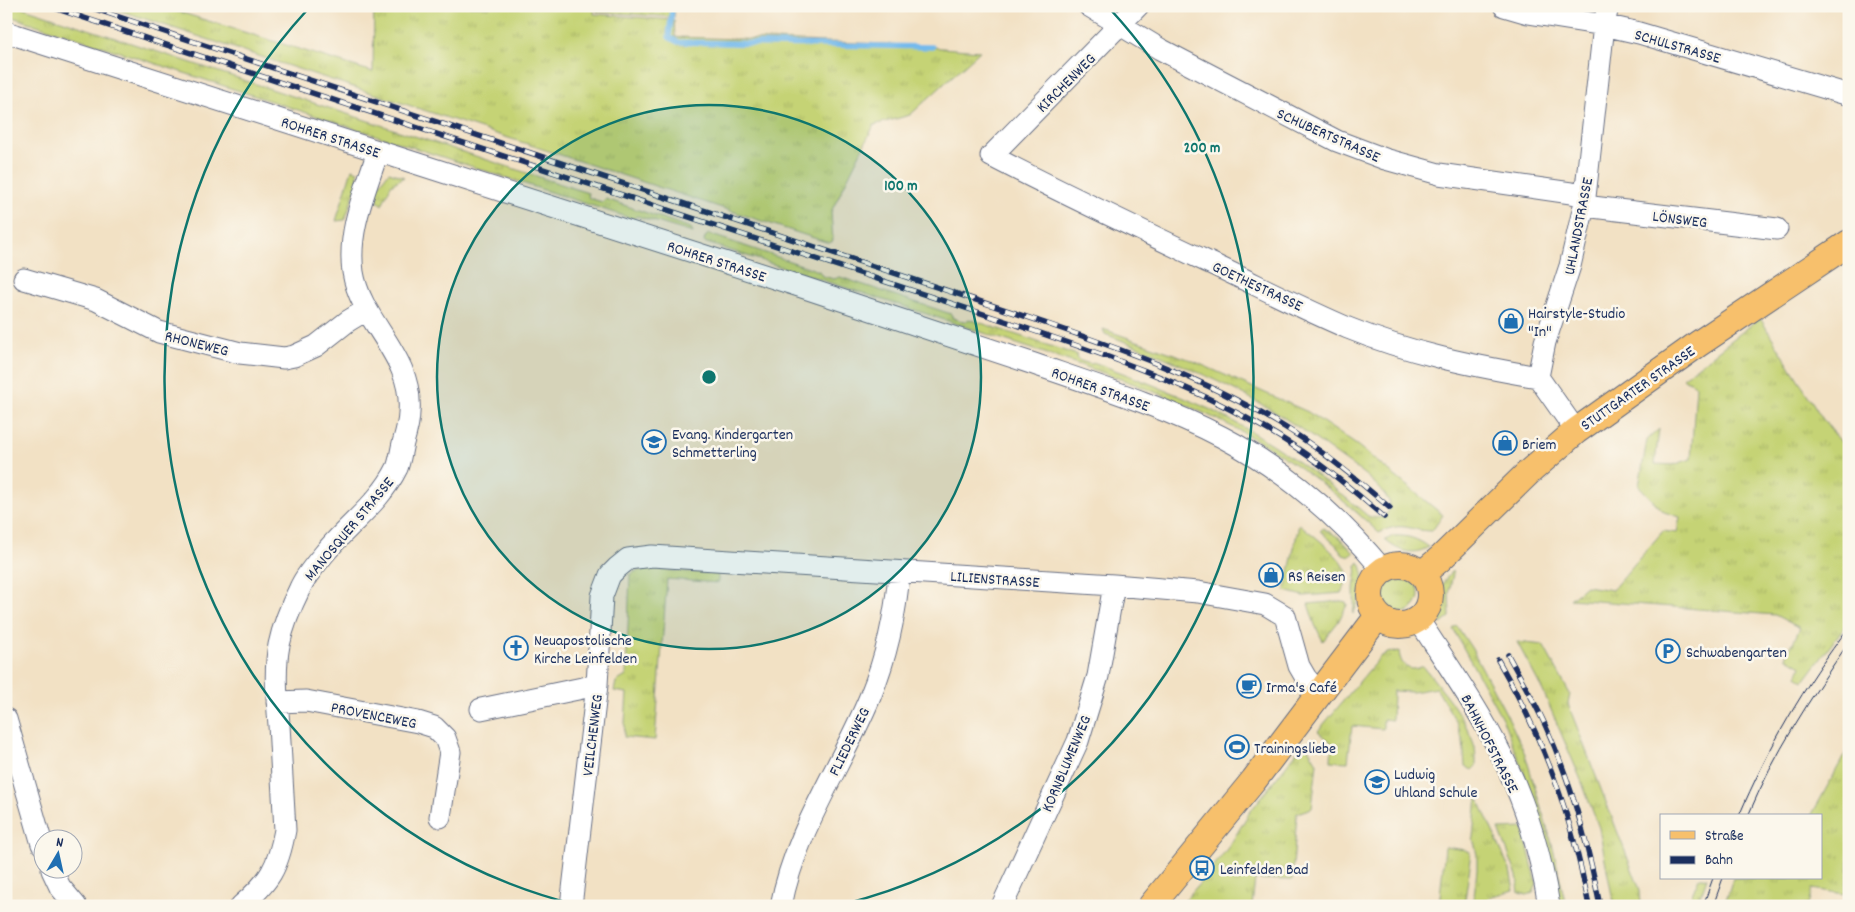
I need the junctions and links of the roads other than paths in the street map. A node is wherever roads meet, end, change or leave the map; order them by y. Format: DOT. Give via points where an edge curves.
graph roads {
  1 [pos="1089,6"];
  2 [pos="1138,6"];
  3 [pos="1504,6"];
  4 [pos="1606,15"];
  5 [pos="1121,25"];
  6 [pos="6,32"];
  7 [pos="1849,95"];
  8 [pos="378,151"];
  9 [pos="991,156"];
  10 [pos="1585,201"];
  11 [pos="1777,229"];
  12 [pos="1849,243"];
  13 [pos="24,279"];
  14 [pos="366,310"];
  15 [pos="1538,377"];
  16 [pos="1576,431"];
  17 [pos="618,568"];
  18 [pos="1383,570"];
  19 [pos="899,572"];
  20 [pos="1422,574"];
  21 [pos="1114,585"];
  22 [pos="1378,616"];
  23 [pos="1418,619"];
  24 [pos="597,684"];
  25 [pos="1319,693"];
  26 [pos="277,702"];
  27 [pos="481,709"];
  28 [pos="6,719"];
  29 [pos="440,817"];
  30 [pos="38,830"];
  31 [pos="57,880"];
  32 [pos="76,906"];
  33 [pos="241,906"];
  34 [pos="571,906"];
  35 [pos="781,906"];
  36 [pos="1002,906"];
  37 [pos="1151,906"];
  38 [pos="1549,906"];
  1 -- 5 [label="street, SCHUBERTSTRASSE"];
  2 -- 5 [label="street, KIRCHENWEG"];
  3 -- 4 [label="street, SCHULSTRASSE" via="1528,13"];
  4 -- 7 [label="street, SCHULSTRASSE" via="1639,33"];
  4 -- 10 [label="street, UHLANDSTRASSE"];
  5 -- 9 [label="street, KIRCHENWEG"];
  5 -- 10 [label="street, SCHUBERTSTRASSE" via="1239,92 1368,153 1439,174"];
  6 -- 8 [label="street, ROHRER STRASSE"];
  8 -- 14 [label="street, MANOSQUER STRASSE" via="356,218 351,250 353,273"];
  8 -- 18 [label="street, ROHRER STRASSE" via="874,311 1078,379 1180,417 1285,475 1322,506"];
  9 -- 15 [label="street, GOETHESTRASSE" via="1349,328 1456,362"];
  10 -- 11 [label="street, LÖNSWEG"];
  10 -- 15 [label="street, UHLANDSTRASSE" via="1572,258 1540,358"];
  12 -- 16 [label="main road, STUTTGARTER STRASSE"];
  13 -- 14 [label="street, RHONEWEG" via="96,300 159,332 240,352 284,358 316,346"];
  14 -- 26 [label="street, MANOSQUER STRASSE" via="403,372 409,421 398,467 386,488 333,543 300,587 279,646"];
  15 -- 16 [label="street"];
  16 -- 20 [label="main road, STUTTGARTER STRASSE"];
  17 -- 19 [label="street, LILIENSTRASSE" via="628,559 652,556"];
  17 -- 24 [label="street, VEILCHENWEG" via="610,575 602,596"];
  18 -- 20 [label="main road" via="1403,565"];
  18 -- 22 [label="main road" via="1371,587 1372,607"];
  19 -- 21 [label="street, LILIENSTRASSE"];
  19 -- 35 [label="street, FLIEDERWEG" via="884,654 870,697 817,804 786,880"];
  20 -- 23 [label="main road" via="1428,582 1430,601"];
  21 -- 25 [label="street, LILIENSTRASSE" via="1228,596 1277,610 1285,616 1298,666"];
  21 -- 36 [label="street, KORNBLUMENWEG" via="1098,676 1078,741"];
  22 -- 23 [label="main road" via="1397,625"];
  22 -- 25 [label="main road"];
  23 -- 38 [label="street, BAHNHOFSTRASSE" via="1502,756 1526,816"];
  24 -- 27 [label="street"];
  24 -- 34 [label="street, VEILCHENWEG"];
  25 -- 37 [label="main road" via="1254,780"];
  26 -- 29 [label="street, PROVENCEWEG" via="306,701 434,727 450,752"];
  26 -- 33 [label="street, MANOSQUER STRASSE" via="284,830 281,851 272,874 260,890"];
  28 -- 30 [label="street"];
  31 -- 32 [label="street"];
}
